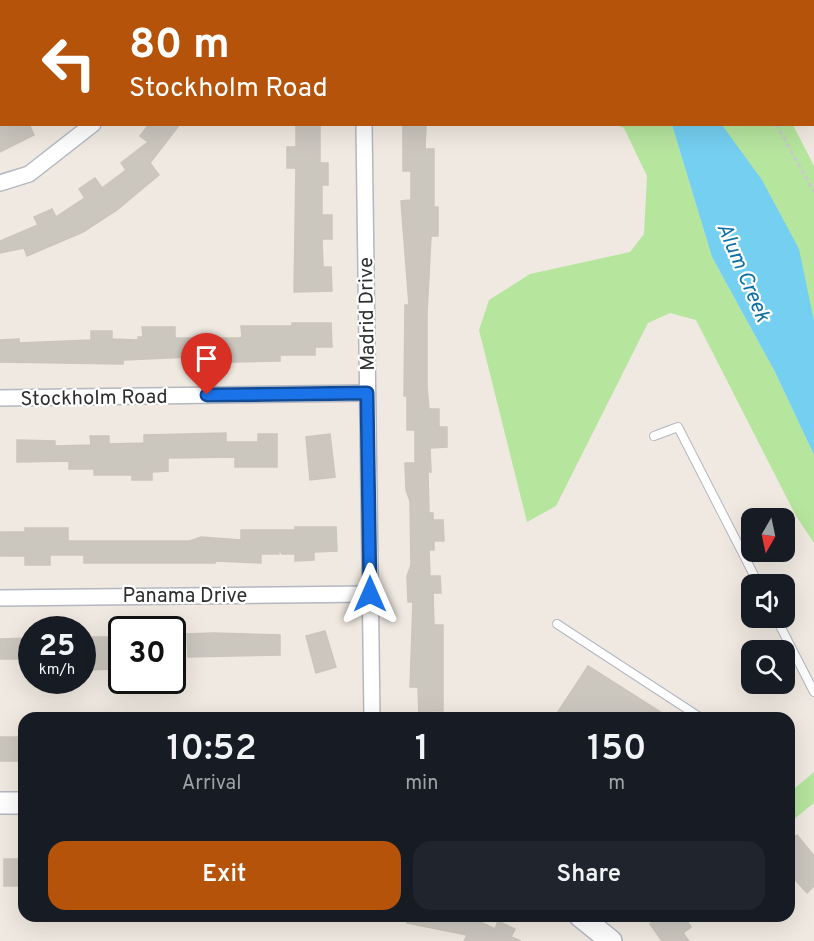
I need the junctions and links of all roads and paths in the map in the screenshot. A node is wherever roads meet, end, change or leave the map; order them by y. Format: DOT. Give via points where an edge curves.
graph roads {
  1 [pos="90,126"];
  2 [pos="364,126"];
  3 [pos="777,126"];
  4 [pos="0,183"];
  5 [pos="814,192"];
  6 [pos="367,393"];
  7 [pos="0,398"];
  8 [pos="654,436"];
  9 [pos="753,574"];
  10 [pos="370,594"];
  11 [pos="0,598"];
  12 [pos="557,624"];
  13 [pos="781,628"];
  14 [pos="814,692"];
  15 [pos="372,712"];
  16 [pos="692,712"];
  17 [pos="18,803"];
  18 [pos="0,804"];
  19 [pos="587,922"];
  20 [pos="610,941"];
  1 -- 4 [label="street" via="29,174"];
  2 -- 6 [label="street, Madrid Drive"];
  3 -- 5 [label="path"];
  6 -- 7 [label="street, Stockholm Road"];
  6 -- 10 [label="street, Madrid Drive"];
  8 -- 9 [label="lane" via="678,427"];
  10 -- 11 [label="street, Panama Drive"];
  10 -- 15 [label="street, Madrid Drive"];
  12 -- 16 [label="lane"];
  13 -- 14 [label="lane"];
  17 -- 18 [label="street"];
  19 -- 20 [label="street"];
}
